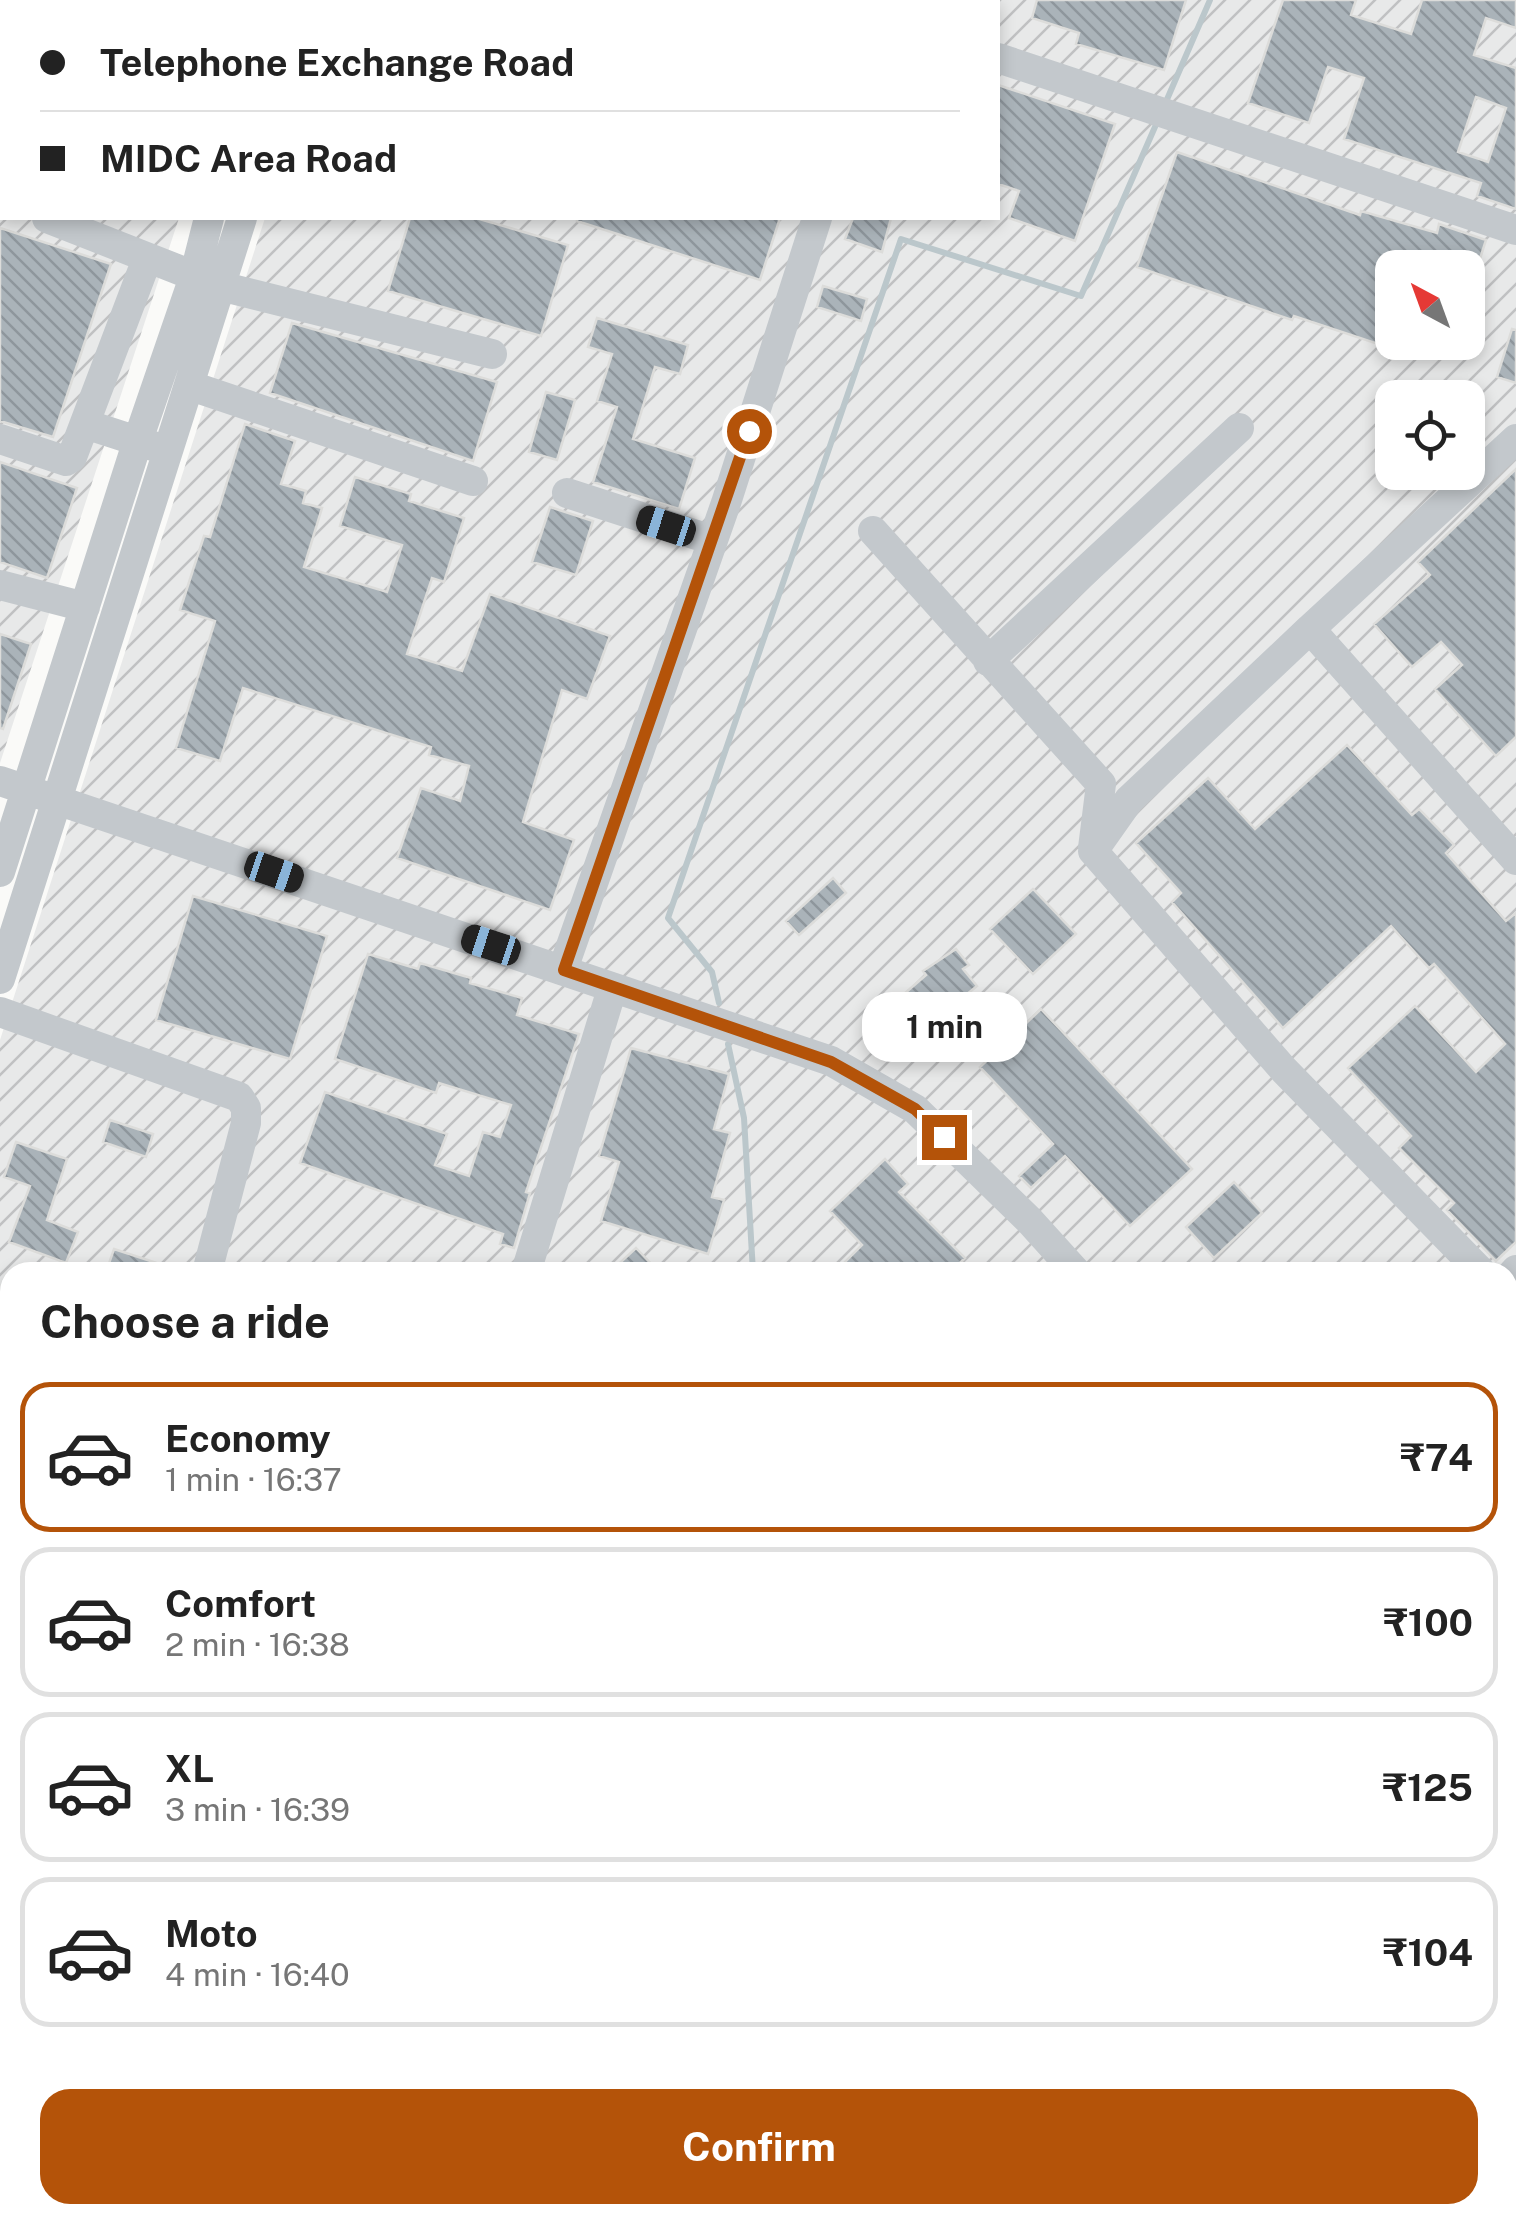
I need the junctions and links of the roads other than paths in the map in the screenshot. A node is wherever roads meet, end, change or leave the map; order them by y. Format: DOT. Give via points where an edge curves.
graph roads {
  1 [pos="1000,59"];
  2 [pos="52,220"];
  3 [pos="209,220"];
  4 [pos="241,220"];
  5 [pos="817,220"];
  6 [pos="1516,230"];
  7 [pos="147,259"];
  8 [pos="207,282"];
  9 [pos="492,354"];
  10 [pos="190,386"];
  11 [pos="84,424"];
  12 [pos="1239,428"];
  13 [pos="0,438"];
  14 [pos="1516,439"];
  15 [pos="138,440"];
  16 [pos="168,451"];
  17 [pos="473,481"];
  18 [pos="567,494"];
  19 [pos="114,516"];
  20 [pos="144,526"];
  21 [pos="873,531"];
  22 [pos="712,540"];
  23 [pos="0,585"];
  24 [pos="81,618"];
  25 [pos="1310,629"];
  26 [pos="109,639"];
  27 [pos="988,661"];
  28 [pos="13,785"];
  29 [pos="57,800"];
  30 [pos="1093,851"];
  31 [pos="1516,860"];
  32 [pos="0,872"];
  33 [pos="564,970"];
  34 [pos="0,979"];
  35 [pos="612,988"];
  36 [pos="0,1012"];
  37 [pos="210,1262"];
  38 [pos="529,1262"];
  39 [pos="1067,1262"];
  40 [pos="1472,1262"];
  1 -- 6 [label="street"];
  2 -- 7 [label="street"];
  3 -- 8 [label="street"];
  4 -- 8 [label="street"];
  5 -- 22 [label="street"];
  7 -- 8 [label="street"];
  7 -- 11 [label="street"];
  8 -- 9 [label="street"];
  8 -- 10 [label="street"];
  8 -- 15 [label="street"];
  10 -- 16 [label="street"];
  10 -- 17 [label="street"];
  11 -- 13 [label="street" via="68,460"];
  11 -- 15 [label="street"];
  12 -- 27 [label="street"];
  14 -- 25 [label="street"];
  15 -- 16 [label="street"];
  15 -- 19 [label="street"];
  16 -- 20 [label="street"];
  18 -- 22 [label="street"];
  19 -- 20 [label="street"];
  19 -- 24 [label="street"];
  20 -- 26 [label="street"];
  21 -- 27 [label="street"];
  22 -- 33 [label="street"];
  23 -- 24 [label="street"];
  24 -- 26 [label="street"];
  24 -- 28 [label="street"];
  25 -- 30 [label="street" via="1129,800"];
  25 -- 31 [label="street"];
  26 -- 29 [label="street"];
  27 -- 30 [label="street" via="1102,784"];
  28 -- 29 [label="street"];
  28 -- 32 [label="street"];
  29 -- 33 [label="street"];
  29 -- 34 [label="street"];
  30 -- 40 [label="street" via="1284,1070"];
  33 -- 35 [label="street"];
  35 -- 38 [label="street"];
  35 -- 39 [label="street" via="831,1062 915,1109"];
  36 -- 37 [label="street" via="239,1097 246,1123"];
}
